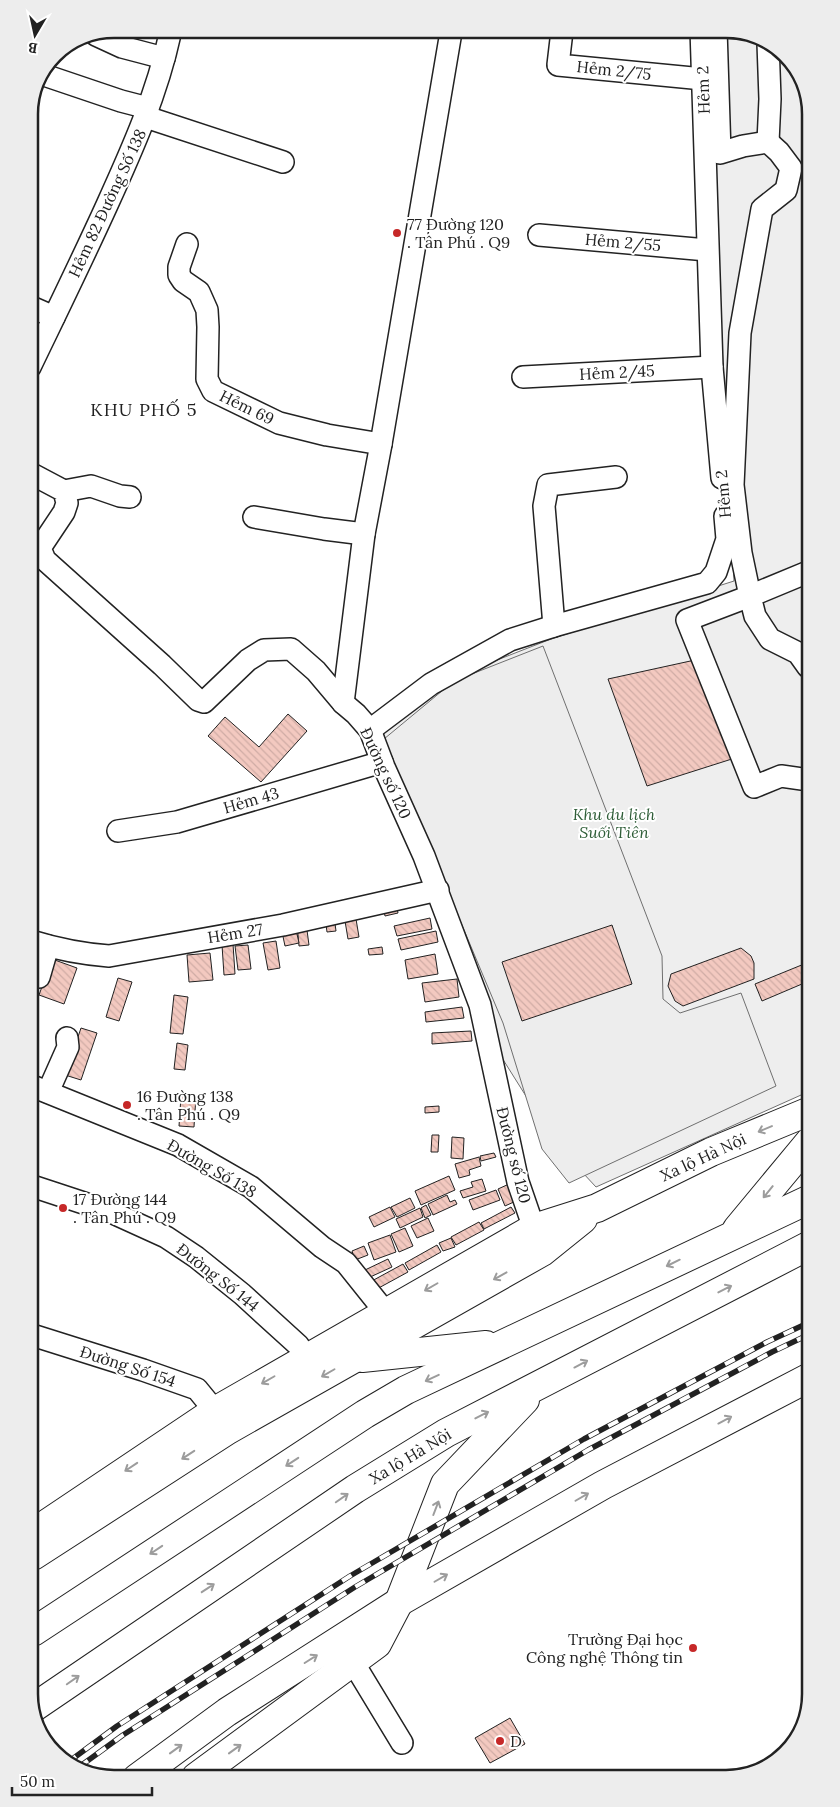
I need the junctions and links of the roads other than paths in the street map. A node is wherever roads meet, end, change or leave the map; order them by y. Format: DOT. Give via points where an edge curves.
graph roads {
  1 [pos="169,38"];
  2 [pos="450,38"];
  3 [pos="561,38"];
  4 [pos="701,38"];
  5 [pos="716,38"];
  6 [pos="104,39"];
  7 [pos="768,50"];
  8 [pos="164,58"];
  9 [pos="47,76"];
  10 [pos="703,79"];
  11 [pos="147,112"];
  12 [pos="768,142"];
  13 [pos="283,162"];
  14 [pos="538,235"];
  15 [pos="188,244"];
  16 [pos="707,250"];
  17 [pos="38,310"];
  18 [pos="54,317"];
  19 [pos="38,350"];
  20 [pos="712,367"];
  21 [pos="523,377"];
  22 [pos="380,444"];
  23 [pos="38,477"];
  24 [pos="616,477"];
  25 [pos="64,490"];
  26 [pos="130,496"];
  27 [pos="254,517"];
  28 [pos="364,534"];
  29 [pos="802,574"];
  30 [pos="750,596"];
  31 [pos="554,626"];
  32 [pos="802,659"];
  33 [pos="343,703"];
  34 [pos="370,730"];
  35 [pos="382,762"];
  36 [pos="802,779"];
  37 [pos="118,831"];
  38 [pos="438,890"];
  39 [pos="40,944"];
  40 [pos="39,977"];
  41 [pos="67,1038"];
  42 [pos="40,1089"];
  43 [pos="802,1113"];
  44 [pos="802,1151"];
  45 [pos="38,1188"];
  46 [pos="802,1203"];
  47 [pos="733,1234"];
  48 [pos="538,1240"];
  49 [pos="802,1249"];
  50 [pos="394,1322"];
  51 [pos="38,1337"];
  52 [pos="507,1342"];
  53 [pos="307,1358"];
  54 [pos="352,1359"];
  55 [pos="802,1381"];
  56 [pos="538,1387"];
  57 [pos="221,1420"];
  58 [pos="38,1530"];
  59 [pos="38,1552"];
  60 [pos="399,1602"];
  61 [pos="38,1629"];
  62 [pos="347,1652"];
  63 [pos="38,1704"];
  64 [pos="402,1743"];
  65 [pos="149,1769"];
  66 [pos="207,1769"];
  1 -- 8 [label="street, Hẻm 82 Đường Số 138"];
  2 -- 22 [label="street"];
  3 -- 10 [label="street, Hẻm 2/75" via="558,65"];
  4 -- 10 [label="street, Hẻm 2"];
  5 -- 12 [label="street" via="720,153"];
  6 -- 8 [label="street"];
  7 -- 12 [label="street"];
  8 -- 11 [label="street, Hẻm 82 Đường Số 138"];
  9 -- 11 [label="street"];
  10 -- 16 [label="street, Hẻm 2"];
  11 -- 13 [label="street"];
  11 -- 18 [label="street, Hẻm 82 Đường Số 138"];
  12 -- 30 [label="street" via="791,168 786,190 762,209 740,333 732,485"];
  14 -- 16 [label="street, Hẻm 2/55"];
  15 -- 22 [label="street, Hẻm 69" via="179,276 199,292 207,310 207,379 213,391 279,423"];
  16 -- 20 [label="street, Hẻm 2"];
  17 -- 18 [label="street"];
  18 -- 19 [label="street, Hẻm 82 Đường Số 138"];
  20 -- 21 [label="street, Hẻm 2/45"];
  20 -- 31 [label="street, Hẻm 2" via="727,539 716,572 707,583"];
  22 -- 28 [label="street"];
  23 -- 25 [label="street"];
  24 -- 31 [label="street" via="548,485 544,506"];
  25 -- 26 [label="street" via="91,486"];
  25 -- 33 [label="street, Đường số 120" via="67,503 64,512 40,548 45,560 198,700 204,702 248,660 264,650 292,649"];
  27 -- 28 [label="street"];
  28 -- 33 [label="street"];
  29 -- 30 [label="street"];
  30 -- 32 [label="street" via="755,616 770,639 798,653"];
  30 -- 36 [label="street" via="687,620 754,787 781,776"];
  31 -- 34 [label="street, Hẻm 2" via="510,640 439,679"];
  33 -- 34 [label="street, Đường số 120"];
  34 -- 35 [label="street, Đường số 120"];
  35 -- 37 [label="street, Hẻm 43" via="177,822"];
  35 -- 38 [label="street, Đường số 120"];
  38 -- 39 [label="street, Hẻm 27" via="283,925 109,956"];
  38 -- 48 [label="street, Đường số 120" via="480,1005 518,1182"];
  39 -- 40 [label="street"];
  41 -- 42 [label="street" via="68,1047"];
  42 -- 50 [label="street, Đường Số 138" via="178,1145 251,1187 346,1263"];
  43 -- 48 [label="highway, Xa lộ Hà Nội, one-way" via="711,1152"];
  44 -- 47 [label="highway, one-way"];
  45 -- 53 [label="street, Đường Số 144" via="111,1212 166,1237 242,1294 298,1345"];
  46 -- 47 [label="highway"];
  47 -- 52 [label="highway, one-way"];
  48 -- 50 [label="highway, Xa lộ Hà Nội, one-way"];
  56 -- 49 [label="highway, Xa lộ Hà Nội, one-way"];
  50 -- 53 [label="highway, Xa lộ Hà Nội"];
  50 -- 54 [label="highway, Xa lộ Hà Nội"];
  51 -- 57 [label="street, Đường Số 154" via="197,1389"];
  52 -- 54 [label="highway"];
  52 -- 61 [label="highway, one-way" via="406,1390 365,1414"];
  53 -- 57 [label="highway, Xa lộ Hà Nội, one-way"];
  54 -- 57 [label="highway, Xa lộ Hà Nội, one-way"];
  60 -- 55 [label="highway, one-way" via="603,1485"];
  60 -- 56 [label="highway, one-way" via="445,1484"];
  63 -- 56 [label="highway, Xa lộ Hà Nội, one-way" via="355,1489 446,1433"];
  57 -- 58 [label="highway, Xa lộ Hà Nội, one-way"];
  57 -- 59 [label="highway, Xa lộ Hà Nội, one-way"];
  60 -- 62 [label="highway" via="377,1644"];
  62 -- 64 [label="street"];
  65 -- 62 [label="highway, one-way" via="227,1712"];
  66 -- 62 [label="highway, one-way"];
}
